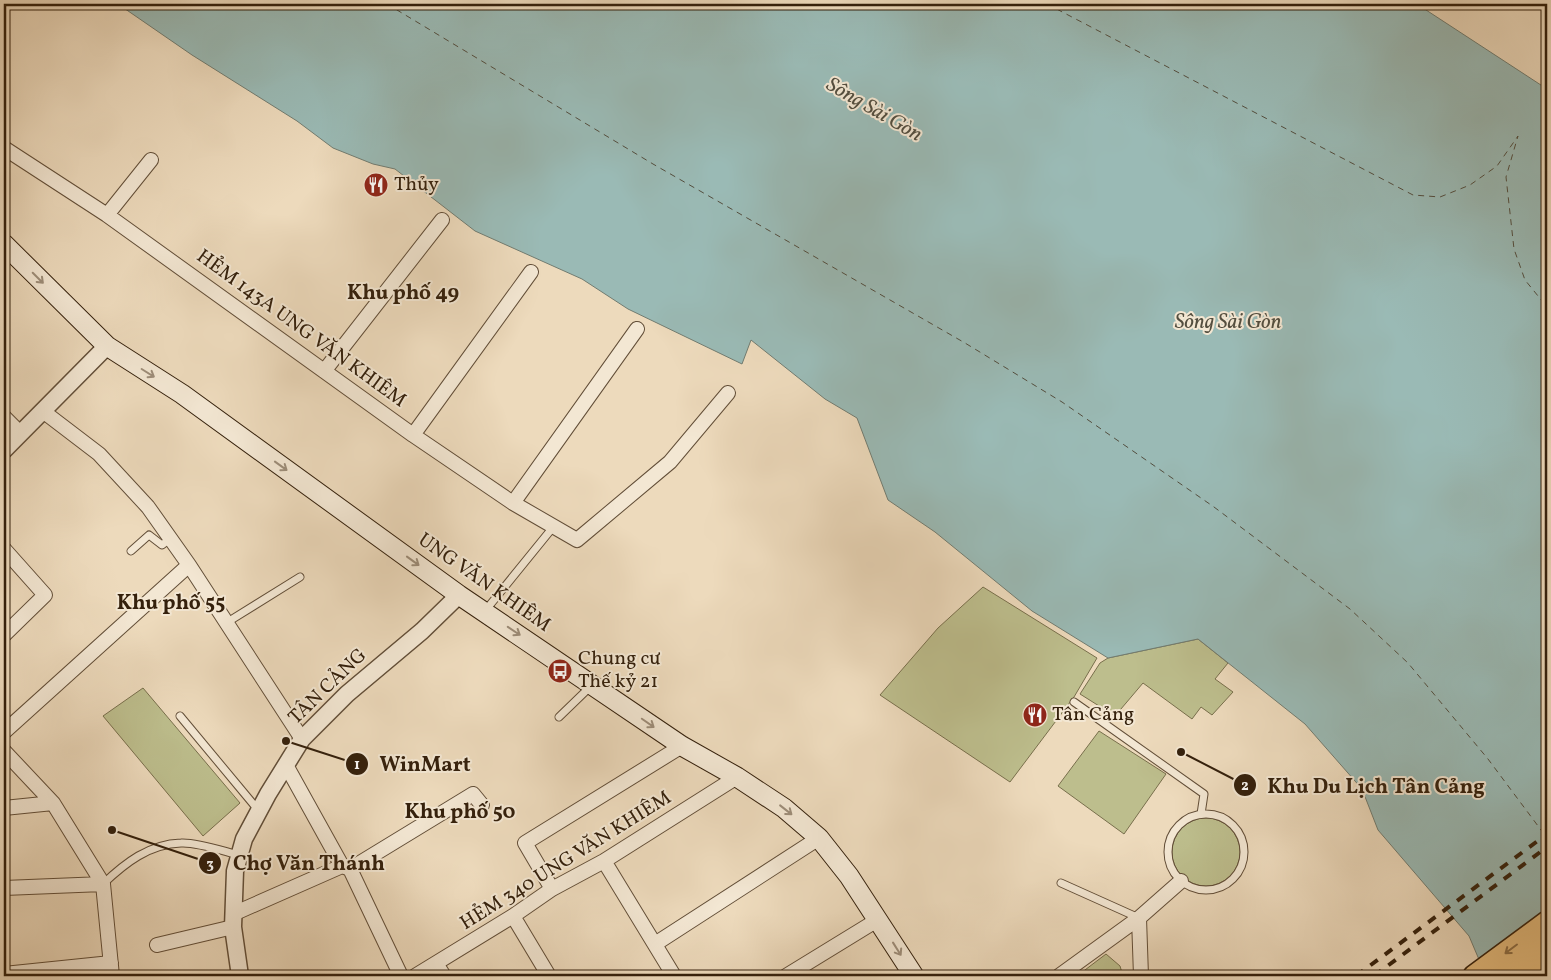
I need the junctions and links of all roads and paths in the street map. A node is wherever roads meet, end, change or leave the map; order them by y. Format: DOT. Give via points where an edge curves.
graph roads {
  1 [pos="4,148"];
  2 [pos="151,160"];
  3 [pos="107,215"];
  4 [pos="442,220"];
  5 [pos="4,244"];
  6 [pos="531,272"];
  7 [pos="637,329"];
  8 [pos="107,346"];
  9 [pos="325,370"];
  10 [pos="728,392"];
  11 [pos="44,412"];
  12 [pos="4,417"];
  13 [pos="20,433"];
  14 [pos="413,435"];
  15 [pos="4,450"];
  16 [pos="513,503"];
  17 [pos="554,526"];
  18 [pos="171,537"];
  19 [pos="4,549"];
  20 [pos="131,550"];
  21 [pos="189,565"];
  22 [pos="300,577"];
  23 [pos="459,595"];
  24 [pos="485,611"];
  25 [pos="226,623"];
  26 [pos="4,635"];
  27 [pos="592,685"];
  28 [pos="1074,702"];
  29 [pos="180,716"];
  30 [pos="559,717"];
  31 [pos="4,732"];
  32 [pos="302,740"];
  33 [pos="682,746"];
  34 [pos="4,752"];
  35 [pos="286,765"];
  36 [pos="737,778"];
  37 [pos="53,803"];
  38 [pos="482,805"];
  39 [pos="4,808"];
  40 [pos="259,811"];
  41 [pos="1201,814"];
  42 [pos="819,838"];
  43 [pos="240,855"];
  44 [pos="604,861"];
  45 [pos="346,868"];
  46 [pos="1181,881"];
  47 [pos="1061,883"];
  48 [pos="103,884"];
  49 [pos="4,888"];
  50 [pos="552,889"];
  51 [pos="513,916"];
  52 [pos="1139,918"];
  53 [pos="879,919"];
  54 [pos="233,921"];
  55 [pos="1547,922"];
  56 [pos="654,944"];
  57 [pos="157,945"];
  58 [pos="1547,945"];
  59 [pos="1547,966"];
  60 [pos="111,970"];
  61 [pos="440,971"];
  62 [pos="4,974"];
  63 [pos="790,975"];
  64 [pos="240,976"];
  65 [pos="401,976"];
  66 [pos="415,976"];
  67 [pos="549,976"];
  68 [pos="674,976"];
  69 [pos="914,976"];
  70 [pos="1059,976"];
  71 [pos="1141,976"];
  72 [pos="1474,976"];
  73 [pos="1505,976"];
  74 [pos="1534,976"];
  1 -- 3 [label="street, HẺM 143A UNG VĂN KHIÊM"];
  2 -- 3 [label="street"];
  3 -- 9 [label="street, HẺM 143A UNG VĂN KHIÊM"];
  4 -- 9 [label="street"];
  5 -- 8 [label="main road, UNG VĂN KHIÊM, one-way"];
  6 -- 14 [label="street"];
  7 -- 16 [label="street"];
  8 -- 11 [label="street"];
  8 -- 23 [label="main road, UNG VĂN KHIÊM, one-way" via="182,394"];
  9 -- 14 [label="street, HẺM 143A UNG VĂN KHIÊM"];
  10 -- 17 [label="street, HẺM 143A UNG VĂN KHIÊM" via="670,462 577,540"];
  11 -- 13 [label="street"];
  11 -- 18 [label="street" via="98,454 148,507"];
  12 -- 13 [label="street"];
  13 -- 15 [label="street"];
  14 -- 16 [label="street, HẺM 143A UNG VĂN KHIÊM"];
  16 -- 17 [label="street, HẺM 143A UNG VĂN KHIÊM"];
  17 -- 24 [label="lane"];
  18 -- 20 [label="lane" via="162,545 149,535"];
  18 -- 21 [label="street"];
  19 -- 26 [label="street" via="45,595"];
  21 -- 25 [label="street"];
  21 -- 31 [label="street"];
  22 -- 25 [label="lane"];
  23 -- 24 [label="main road, UNG VĂN KHIÊM"];
  23 -- 32 [label="street, TÂN CẢNG" via="347,694"];
  24 -- 27 [label="main road, UNG VĂN KHIÊM, one-way"];
  25 -- 32 [label="street"];
  27 -- 30 [label="lane"];
  27 -- 33 [label="main road, UNG VĂN KHIÊM, one-way"];
  28 -- 41 [label="lane" via="1204,794"];
  29 -- 40 [label="lane"];
  32 -- 35 [label="street, TÂN CẢNG"];
  33 -- 36 [label="main road, UNG VĂN KHIÊM"];
  33 -- 50 [label="street" via="525,843"];
  34 -- 37 [label="street"];
  35 -- 40 [label="street, TÂN CẢNG"];
  35 -- 45 [label="street"];
  36 -- 42 [label="main road, UNG VĂN KHIÊM, one-way" via="784,808"];
  36 -- 44 [label="street, HẺM 340 UNG VĂN KHIÊM"];
  37 -- 39 [label="street"];
  37 -- 48 [label="street"];
  38 -- 45 [label="street" via="473,794"];
  40 -- 43 [label="street, TÂN CẢNG" via="244,839"];
  41 -- 46 [label="lane" via="1178,826 1168,848 1169,862"];
  41 -- 46 [label="lane" via="1214,814 1236,828 1244,847 1241,868 1234,878 1211,890 1198,889"];
  42 -- 53 [label="main road, UNG VĂN KHIÊM"];
  42 -- 56 [label="street"];
  43 -- 48 [label="lane" via="182,843 144,851"];
  43 -- 54 [label="street, TÂN CẢNG" via="235,871"];
  44 -- 50 [label="street, HẺM 340 UNG VĂN KHIÊM"];
  44 -- 56 [label="street"];
  45 -- 54 [label="street"];
  45 -- 65 [label="street"];
  46 -- 52 [label="street"];
  47 -- 52 [label="lane"];
  48 -- 49 [label="street"];
  48 -- 60 [label="street"];
  50 -- 51 [label="street, HẺM 340 UNG VĂN KHIÊM"];
  51 -- 61 [label="street, HẺM 340 UNG VĂN KHIÊM"];
  51 -- 67 [label="street"];
  52 -- 70 [label="street"];
  52 -- 71 [label="street"];
  53 -- 63 [label="street"];
  53 -- 69 [label="main road, UNG VĂN KHIÊM, one-way"];
  54 -- 57 [label="street"];
  54 -- 64 [label="street, TÂN CẢNG"];
  55 -- 72 [label="main road, one-way"];
  56 -- 68 [label="street"];
  58 -- 73 [label="highway"];
  59 -- 74 [label="highway"];
  60 -- 62 [label="street"];
  61 -- 66 [label="street, HẺM 340 UNG VĂN KHIÊM"];
}
